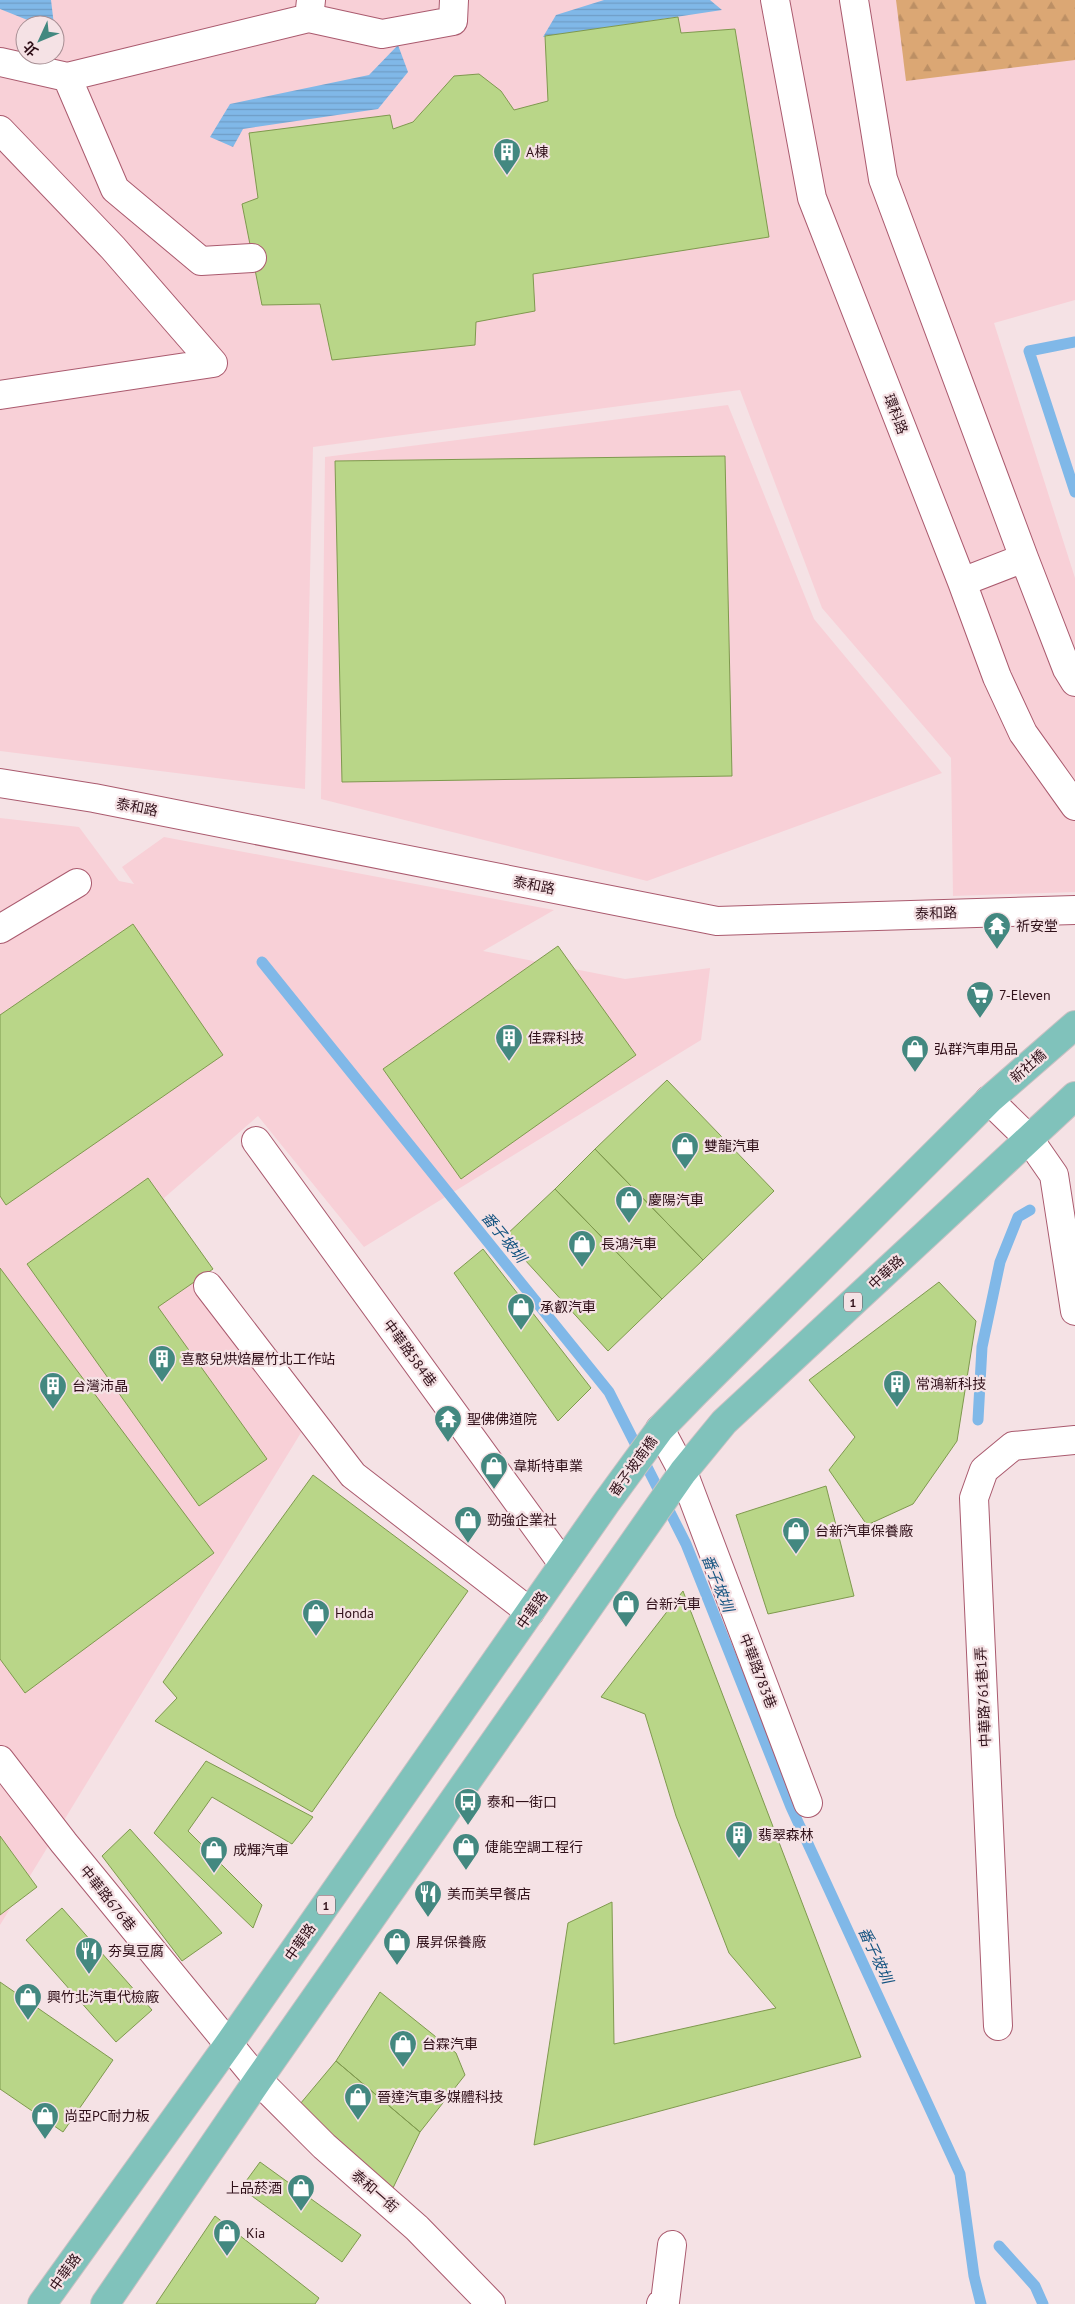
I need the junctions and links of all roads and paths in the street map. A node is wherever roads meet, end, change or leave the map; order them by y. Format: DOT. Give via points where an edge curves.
graph roads {
  1 [pos="454,0"];
  2 [pos="776,0"];
  3 [pos="854,0"];
  4 [pos="310,9"];
  5 [pos="0,62"];
  6 [pos="67,77"];
  7 [pos="0,130"];
  8 [pos="252,258"];
  9 [pos="0,395"];
  10 [pos="1024,558"];
  11 [pos="962,582"];
  12 [pos="1075,682"];
  13 [pos="0,783"];
  14 [pos="1075,806"];
  15 [pos="77,883"];
  16 [pos="1075,910"];
  17 [pos="0,929"];
  18 [pos="1072,1033"];
  19 [pos="1075,1096"];
  20 [pos="989,1100"];
  21 [pos="1029,1139"];
  22 [pos="256,1141"];
  23 [pos="1067,1213"];
  24 [pos="208,1286"];
  25 [pos="1075,1311"];
  26 [pos="660,1429"];
  27 [pos="1075,1440"];
  28 [pos="683,1472"];
  29 [pos="606,1503"];
  30 [pos="563,1564"];
  31 [pos="530,1612"];
  32 [pos="0,1760"];
  33 [pos="808,1803"];
  34 [pos="998,2026"];
  35 [pos="228,2045"];
  36 [pos="258,2080"];
  37 [pos="672,2245"];
  38 [pos="42,2304"];
  39 [pos="105,2304"];
  40 [pos="491,2304"];
  41 [pos="660,2304"];
  1 -- 4 [label="street" via="454,21 382,34"];
  2 -- 11 [label="street, 環科路" via="812,198"];
  3 -- 10 [label="street" via="883,180"];
  4 -- 6 [label="street"];
  5 -- 6 [label="street"];
  6 -- 8 [label="street" via="115,189 200,261"];
  7 -- 9 [label="street" via="113,248 213,363"];
  10 -- 11 [label="street"];
  10 -- 12 [label="street"];
  11 -- 14 [label="street, 環科路" via="997,677 1023,733"];
  13 -- 16 [label="street, 泰和路" via="104,800 718,921"];
  15 -- 17 [label="street"];
  18 -- 20 [label="main road, 新社橋 / 1"];
  19 -- 21 [label="main road, 1"];
  20 -- 21 [label="street"];
  20 -- 26 [label="main road, 1"];
  21 -- 23 [label="street" via="1054,1174"];
  21 -- 28 [label="main road, 中華路 / 1" via="724,1422"];
  22 -- 30 [label="street, 中華路584巷"];
  23 -- 25 [label="street"];
  24 -- 31 [label="street" via="353,1476"];
  26 -- 28 [label="street, 中華路783巷"];
  26 -- 29 [label="main road, 番子坡南橋 / 1"];
  27 -- 34 [label="street, 中華路761巷1弄" via="1013,1446 984,1470 974,1498"];
  28 -- 33 [label="street, 中華路783巷"];
  28 -- 36 [label="main road, 1"];
  29 -- 30 [label="main road, 中華路 / 1"];
  30 -- 31 [label="main road, 中華路 / 1"];
  31 -- 35 [label="main road, 中華路 / 1"];
  32 -- 35 [label="street, 中華路676巷"];
  35 -- 36 [label="street, 中華路676巷"];
  35 -- 38 [label="main road, 中華路 / 1"];
  36 -- 39 [label="main road, 1"];
  36 -- 40 [label="street, 泰和一街" via="324,2146 417,2228"];
  37 -- 41 [label="street" via="665,2302"];
}
